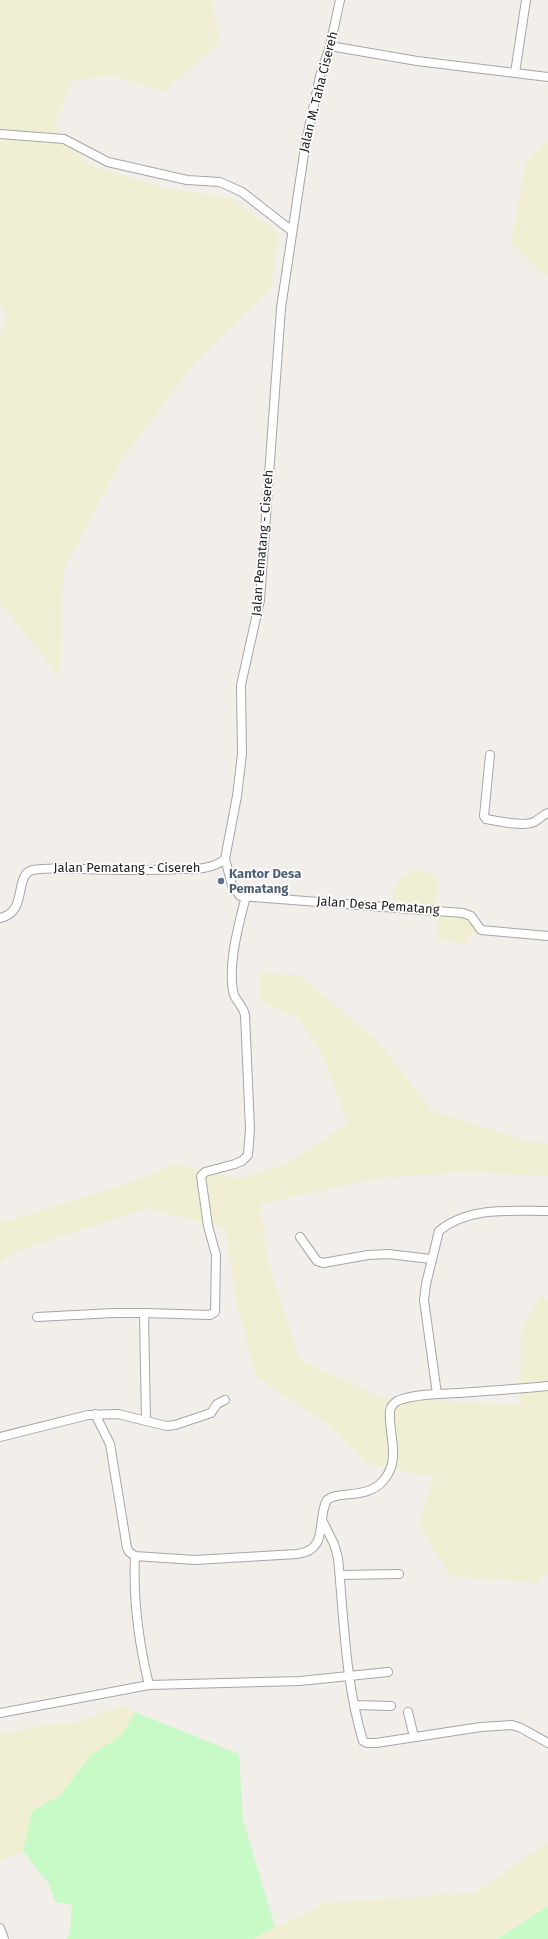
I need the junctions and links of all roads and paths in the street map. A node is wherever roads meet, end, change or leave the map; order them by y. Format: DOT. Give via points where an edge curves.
graph roads {
  1 [pos="340,0"];
  2 [pos="526,0"];
  3 [pos="330,46"];
  4 [pos="515,73"];
  5 [pos="548,77"];
  6 [pos="0,134"];
  7 [pos="292,231"];
  8 [pos="490,756"];
  9 [pos="548,813"];
  10 [pos="225,859"];
  11 [pos="246,896"];
  12 [pos="0,918"];
  13 [pos="548,936"];
  14 [pos="548,1211"];
  15 [pos="300,1237"];
  16 [pos="431,1259"];
  17 [pos="144,1313"];
  18 [pos="37,1317"];
  19 [pos="548,1386"];
  20 [pos="437,1394"];
  21 [pos="225,1400"];
  22 [pos="95,1414"];
  23 [pos="146,1421"];
  24 [pos="0,1437"];
  25 [pos="323,1522"];
  26 [pos="135,1556"];
  27 [pos="399,1574"];
  28 [pos="340,1575"];
  29 [pos="388,1672"];
  30 [pos="350,1676"];
  31 [pos="149,1685"];
  32 [pos="354,1705"];
  33 [pos="391,1706"];
  34 [pos="408,1712"];
  35 [pos="0,1713"];
  36 [pos="414,1737"];
  37 [pos="548,1743"];
  38 [pos="0,1928"];
  39 [pos="4,1939"];
  1 -- 3 [label="street, Jalan M. Taha Cisereh"];
  2 -- 4 [label="street"];
  3 -- 4 [label="street" via="417,61"];
  3 -- 7 [label="street, Jalan M. Taha Cisereh" via="320,76 309,127"];
  4 -- 5 [label="street"];
  6 -- 7 [label="street" via="64,139 108,162 187,180 220,182 242,192"];
  7 -- 10 [label="street, Jalan Pematang - Cisereh" via="281,308 260,600 241,685 242,762"];
  8 -- 9 [label="street" via="484,816 486,819 526,823 534,822"];
  10 -- 11 [label="street" via="236,891 240,896"];
  10 -- 12 [label="street, Jalan Pematang - Cisereh" via="215,866 205,868 151,871 30,870 23,879 16,908 6,917"];
  11 -- 13 [label="street, Jalan Desa Pematang" via="463,913 471,916 481,930"];
  11 -- 17 [label="street" via="233,956 232,990 246,1015 249,1149 248,1155 242,1161 205,1172 201,1176 208,1226 216,1255 216,1309 214,1314 210,1315"];
  14 -- 16 [label="street" via="480,1213 453,1222 439,1230"];
  15 -- 16 [label="street" via="322,1264 368,1254"];
  16 -- 20 [label="street" via="424,1300"];
  17 -- 18 [label="street"];
  17 -- 23 [label="street"];
  19 -- 20 [label="street"];
  20 -- 25 [label="street" via="404,1399 392,1405 392,1459 387,1476 375,1487 364,1492 329,1498 325,1503"];
  21 -- 23 [label="street" via="217,1404 212,1413 175,1425 167,1426"];
  22 -- 23 [label="street" via="118,1414"];
  22 -- 24 [label="street"];
  22 -- 26 [label="street" via="110,1444 127,1548 128,1552"];
  25 -- 26 [label="street" via="318,1539 302,1554 195,1560"];
  25 -- 28 [label="street" via="334,1544"];
  26 -- 31 [label="street" via="137,1616"];
  27 -- 28 [label="street"];
  28 -- 30 [label="street"];
  29 -- 30 [label="street"];
  30 -- 31 [label="street" via="300,1681"];
  30 -- 32 [label="street"];
  31 -- 35 [label="street"];
  32 -- 33 [label="street"];
  32 -- 36 [label="street" via="360,1733 365,1742"];
  34 -- 36 [label="street"];
  36 -- 37 [label="street" via="512,1725"];
  38 -- 39 [label="street"];
}
